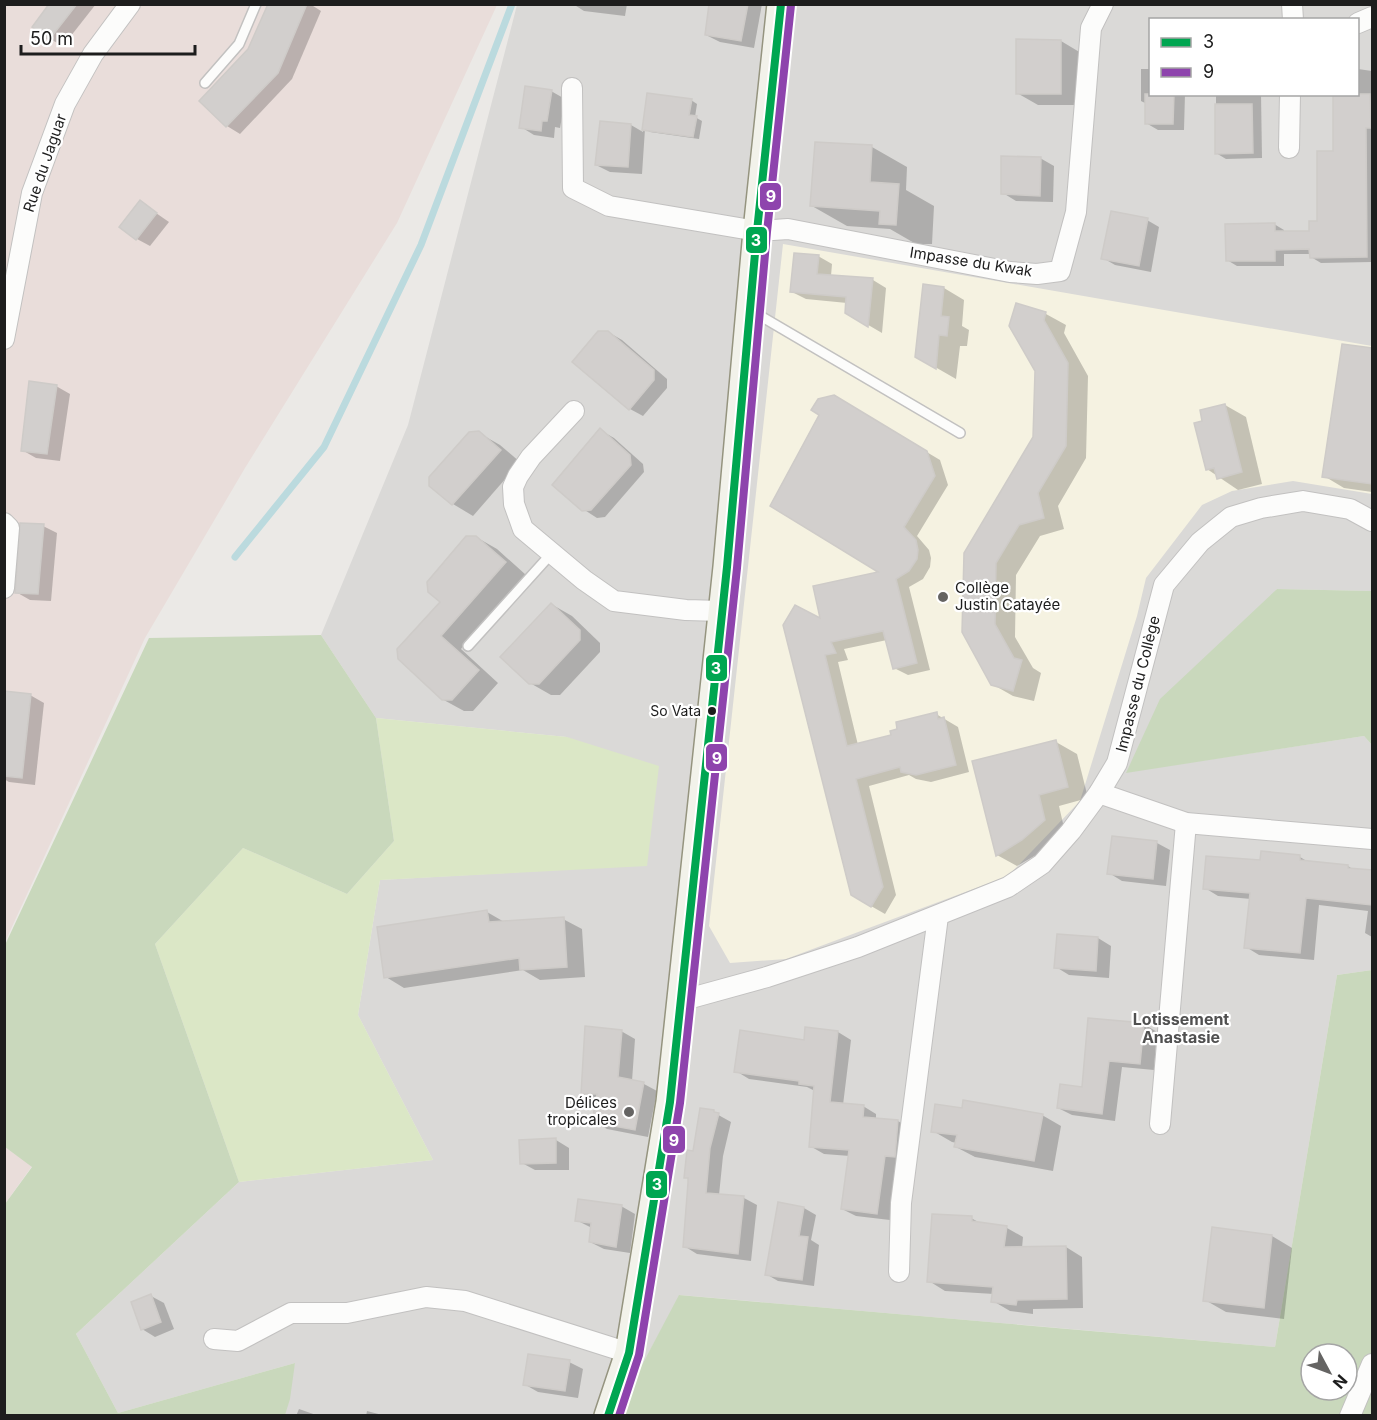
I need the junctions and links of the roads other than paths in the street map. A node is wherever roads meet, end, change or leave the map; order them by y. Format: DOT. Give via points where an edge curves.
graph roads {
  1 [pos="130,4"];
  2 [pos="256,4"];
  3 [pos="781,4"];
  4 [pos="1103,4"];
  5 [pos="205,83"];
  6 [pos="572,88"];
  7 [pos="1290,96"];
  8 [pos="1289,148"];
  9 [pos="757,231"];
  10 [pos="751,310"];
  11 [pos="4,339"];
  12 [pos="574,411"];
  13 [pos="960,433"];
  14 [pos="1372,521"];
  15 [pos="4,523"];
  16 [pos="551,554"];
  17 [pos="4,588"];
  18 [pos="721,611"];
  19 [pos="468,646"];
  20 [pos="1099,793"];
  21 [pos="1186,823"];
  22 [pos="1372,839"];
  23 [pos="938,916"];
  24 [pos="680,1001"];
  25 [pos="1160,1124"];
  26 [pos="899,1272"];
  27 [pos="214,1339"];
  28 [pos="630,1353"];
  29 [pos="1372,1364"];
  30 [pos="608,1416"];
  31 [pos="1350,1416"];
  1 -- 11 [label="street, Rue du Jaguar" via="93,54 65,104 32,193"];
  2 -- 5 [label="lane" via="239,44"];
  3 -- 9 [label="main road"];
  4 -- 9 [label="street, Impasse du Kwak" via="1091,28 1076,212 1060,271 1010,272 788,229"];
  6 -- 9 [label="street" via="573,188 609,206"];
  7 -- 8 [label="street"];
  9 -- 10 [label="main road"];
  10 -- 13 [label="lane"];
  10 -- 18 [label="main road"];
  12 -- 16 [label="street" via="531,457 513,488 523,529"];
  14 -- 20 [label="street, Impasse du Collège" via="1350,509 1303,501 1231,517 1200,542 1164,585 1117,763"];
  15 -- 17 [label="street" via="9,528"];
  16 -- 18 [label="street" via="614,601"];
  16 -- 19 [label="lane"];
  18 -- 24 [label="main road"];
  20 -- 21 [label="street"];
  20 -- 23 [label="street, Impasse du Collège" via="1042,864 1008,887"];
  21 -- 22 [label="street"];
  21 -- 25 [label="street"];
  23 -- 24 [label="street, Impasse du Collège" via="777,974"];
  23 -- 26 [label="street" via="900,1203"];
  24 -- 28 [label="main road" via="670,1102"];
  27 -- 28 [label="street" via="238,1341 291,1313 347,1313 426,1297 465,1301"];
  28 -- 30 [label="main road"];
  29 -- 31 [label="street"];
}
